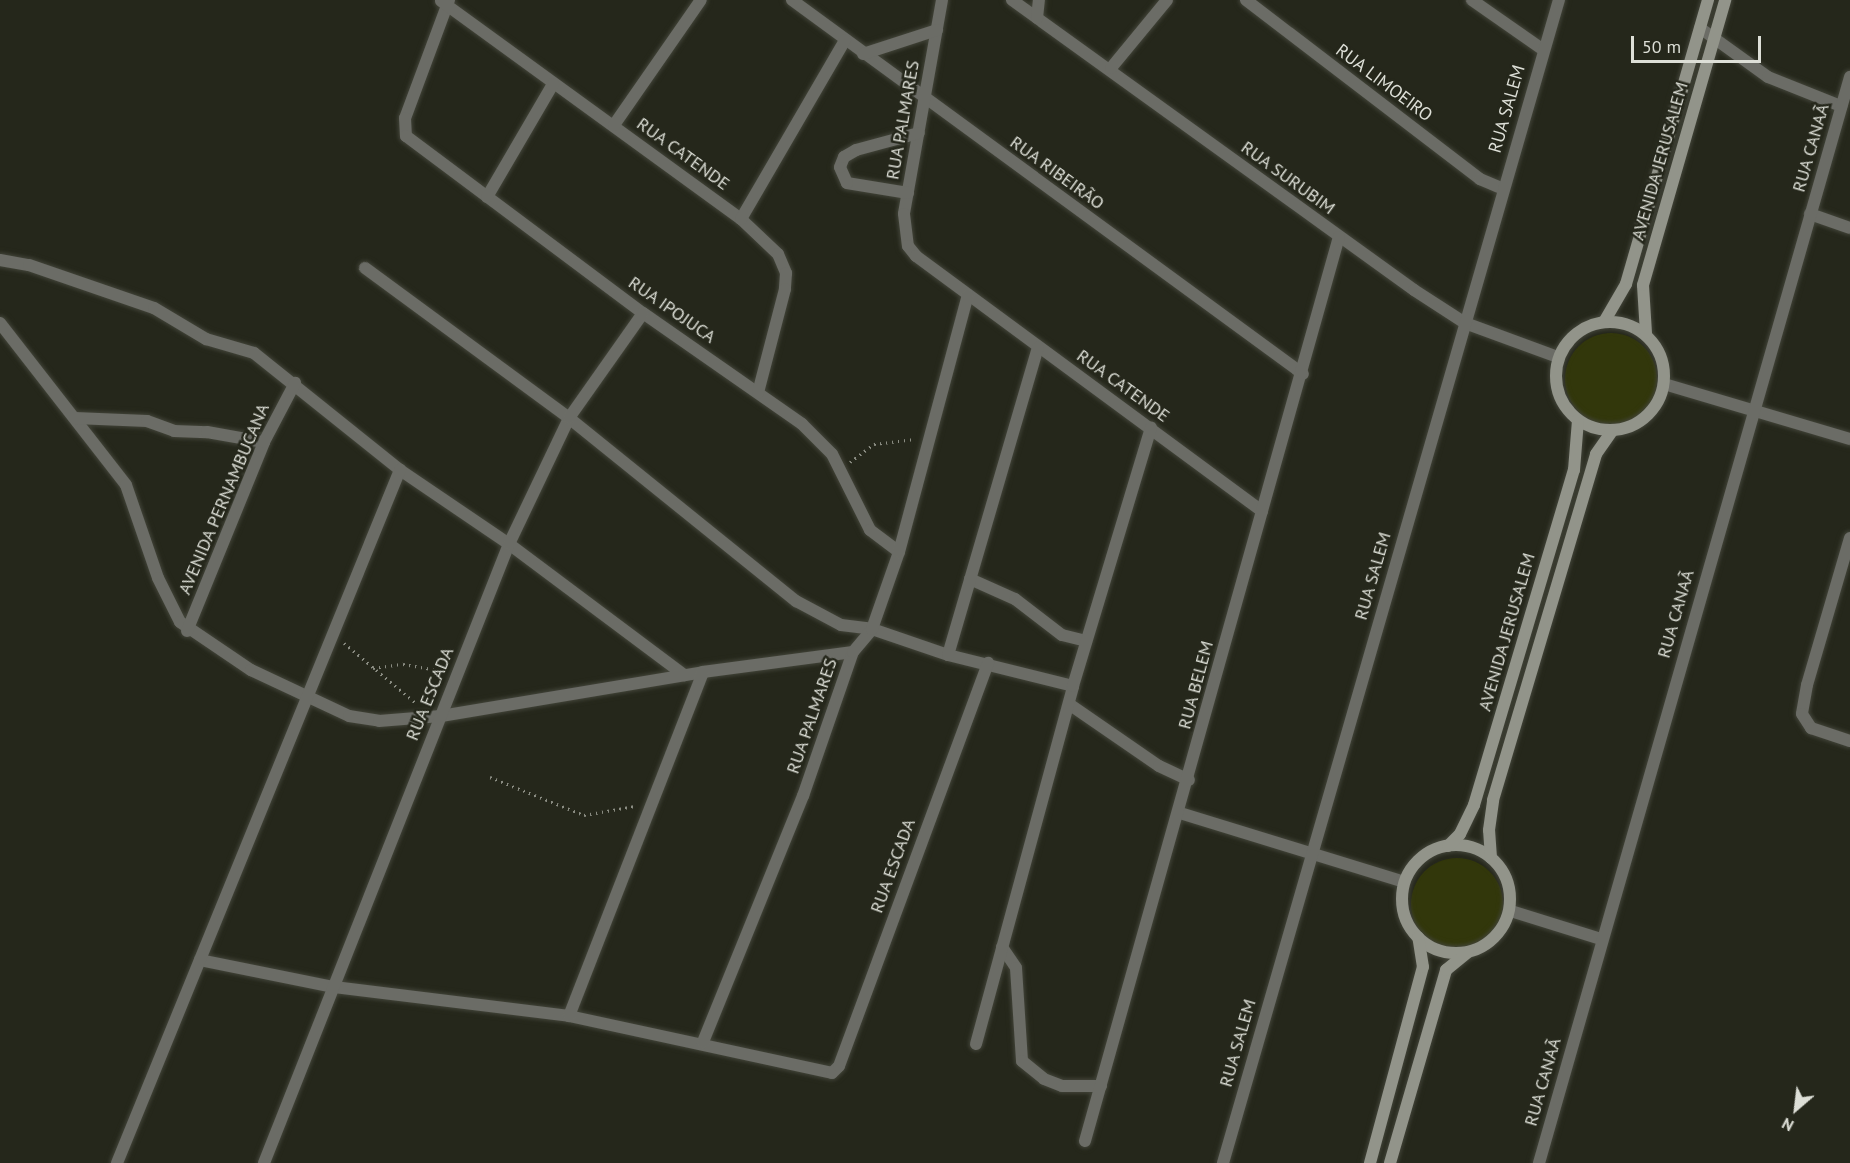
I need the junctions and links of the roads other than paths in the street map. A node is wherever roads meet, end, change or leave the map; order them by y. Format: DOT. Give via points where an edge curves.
graph roads {
  1 [pos="701,0"];
  2 [pos="792,0"];
  3 [pos="942,0"];
  4 [pos="1012,0"];
  5 [pos="1039,0"];
  6 [pos="1167,0"];
  7 [pos="1246,0"];
  8 [pos="1472,0"];
  9 [pos="1559,0"];
  10 [pos="1708,0"];
  11 [pos="1725,0"];
  12 [pos="445,2"];
  13 [pos="1037,18"];
  14 [pos="1700,28"];
  15 [pos="937,30"];
  16 [pos="1714,39"];
  17 [pos="846,40"];
  18 [pos="1542,49"];
  19 [pos="864,54"];
  20 [pos="1111,69"];
  21 [pos="1850,77"];
  22 [pos="553,84"];
  23 [pos="925,99"];
  24 [pos="1842,106"];
  25 [pos="614,125"];
  26 [pos="919,133"];
  27 [pos="1503,189"];
  28 [pos="908,193"];
  29 [pos="487,197"];
  30 [pos="1651,198"];
  31 [pos="1666,202"];
  32 [pos="1810,214"];
  33 [pos="741,219"];
  34 [pos="1850,228"];
  35 [pos="1339,237"];
  36 [pos="908,246"];
  37 [pos="0,260"];
  38 [pos="365,268"];
  39 [pos="968,295"];
  40 [pos="643,312"];
  41 [pos="1604,322"];
  42 [pos="0,323"];
  43 [pos="1465,323"];
  44 [pos="1646,333"];
  45 [pos="1038,348"];
  46 [pos="1558,357"];
  47 [pos="1303,374"];
  48 [pos="294,383"];
  49 [pos="1664,384"];
  50 [pos="758,393"];
  51 [pos="1753,409"];
  52 [pos="75,418"];
  53 [pos="569,418"];
  54 [pos="1578,420"];
  55 [pos="1151,428"];
  56 [pos="1612,430"];
  57 [pos="1850,439"];
  58 [pos="264,442"];
  59 [pos="400,470"];
  60 [pos="1262,511"];
  61 [pos="1850,538"];
  62 [pos="509,544"];
  63 [pos="1549,551"];
  64 [pos="899,552"];
  65 [pos="1567,555"];
  66 [pos="970,579"];
  67 [pos="872,629"];
  68 [pos="187,630"];
  69 [pos="1086,641"];
  70 [pos="853,652"];
  71 [pos="948,655"];
  72 [pos="988,663"];
  73 [pos="704,672"];
  74 [pos="684,675"];
  75 [pos="1073,686"];
  76 [pos="306,698"];
  77 [pos="1069,704"];
  78 [pos="437,717"];
  79 [pos="1500,718"];
  80 [pos="1516,722"];
  81 [pos="1850,741"];
  82 [pos="1189,780"];
  83 [pos="1180,813"];
  84 [pos="1448,846"];
  85 [pos="1311,851"];
  86 [pos="1491,858"];
  87 [pos="1404,882"];
  88 [pos="1511,911"];
  89 [pos="1418,937"];
  90 [pos="1601,939"];
  91 [pos="1002,947"];
  92 [pos="1472,951"];
  93 [pos="200,960"];
  94 [pos="334,987"];
  95 [pos="569,1016"];
  96 [pos="703,1042"];
  97 [pos="976,1044"];
  98 [pos="1101,1086"];
  99 [pos="1085,1141"];
  100 [pos="117,1163"];
  101 [pos="264,1163"];
  102 [pos="1223,1163"];
  103 [pos="1371,1163"];
  104 [pos="1390,1163"];
  105 [pos="1539,1163"];
  1 -- 25 [label="street"];
  2 -- 17 [label="street, RUA RIBEIRÃO"];
  3 -- 15 [label="street, RUA PALMARES"];
  4 -- 13 [label="street, RUA SURUBIM"];
  5 -- 13 [label="street"];
  6 -- 20 [label="street"];
  7 -- 27 [label="street, RUA LIMOEIRO" via="1480,179"];
  8 -- 18 [label="street"];
  9 -- 18 [label="street, RUA SALEM"];
  10 -- 14 [label="street, AVENIDA JERUSALEM"];
  11 -- 16 [label="street, AVENIDA JERUSALEM"];
  12 -- 22 [label="street, RUA CATENDE"];
  12 -- 29 [label="street, RUA IPOJUCA" via="404,129 411,142"];
  13 -- 20 [label="street, RUA SURUBIM"];
  14 -- 16 [label="street"];
  14 -- 30 [label="street, AVENIDA JERUSALEM"];
  15 -- 19 [label="street"];
  15 -- 23 [label="street, RUA PALMARES"];
  16 -- 24 [label="street" via="1768,77"];
  16 -- 31 [label="street, AVENIDA JERUSALEM"];
  17 -- 19 [label="street, RUA RIBEIRÃO"];
  17 -- 33 [label="street"];
  18 -- 27 [label="street, RUA SALEM"];
  19 -- 23 [label="street, RUA RIBEIRÃO"];
  20 -- 35 [label="street, RUA SURUBIM"];
  21 -- 24 [label="street, RUA CANAÃ"];
  22 -- 25 [label="street, RUA CATENDE"];
  22 -- 29 [label="street"];
  23 -- 26 [label="street, RUA PALMARES"];
  23 -- 47 [label="street, RUA RIBEIRÃO"];
  24 -- 32 [label="street, RUA CANAÃ"];
  25 -- 33 [label="street, RUA CATENDE"];
  26 -- 28 [label="street, RUA PALMARES"];
  26 -- 28 [label="street" via="856,150 844,157 840,167 847,183"];
  27 -- 43 [label="street, RUA SALEM"];
  28 -- 36 [label="street, RUA PALMARES" via="904,214"];
  29 -- 40 [label="street, RUA IPOJUCA"];
  30 -- 31 [label="street"];
  30 -- 41 [label="street, AVENIDA JERUSALEM" via="1626,284"];
  31 -- 44 [label="street, AVENIDA JERUSALEM" via="1643,285"];
  32 -- 34 [label="street"];
  32 -- 51 [label="street, RUA CANAÃ"];
  33 -- 50 [label="street, RUA CATENDE" via="778,254 786,273"];
  35 -- 43 [label="street, RUA SURUBIM"];
  35 -- 47 [label="street, RUA BELEM"];
  36 -- 39 [label="street, RUA CATENDE"];
  37 -- 48 [label="street" via="29,265 154,308 206,339 254,353"];
  38 -- 53 [label="street"];
  39 -- 45 [label="street, RUA CATENDE"];
  39 -- 64 [label="street, RUA PALMARES"];
  40 -- 50 [label="street, RUA IPOJUCA"];
  40 -- 53 [label="street, RUA ESCADA"];
  41 -- 44 [label="street" via="1623,323"];
  41 -- 46 [label="street" via="1576,333"];
  42 -- 52 [label="street"];
  43 -- 46 [label="street, RUA SURUBIM"];
  43 -- 85 [label="street, RUA SALEM"];
  44 -- 49 [label="street, AVENIDA JERUSALEM" via="1663,363"];
  45 -- 55 [label="street, RUA CATENDE"];
  45 -- 66 [label="street"];
  46 -- 54 [label="street" via="1557,392"];
  47 -- 60 [label="street, RUA BELEM"];
  48 -- 58 [label="street, AVENIDA PERNAMBUCANA"];
  48 -- 59 [label="street"];
  49 -- 51 [label="street"];
  49 -- 56 [label="street" via="1647,417"];
  50 -- 64 [label="street, RUA IPOJUCA" via="802,423 841,468 870,530"];
  51 -- 57 [label="street"];
  51 -- 90 [label="street, RUA CANAÃ"];
  52 -- 58 [label="street" via="147,421 174,431 207,432"];
  52 -- 68 [label="street" via="126,485 167,601"];
  53 -- 62 [label="street, RUA ESCADA"];
  53 -- 67 [label="street" via="796,601 841,625"];
  54 -- 56 [label="street" via="1595,429"];
  54 -- 63 [label="street, AVENIDA JERUSALEM" via="1578,452"];
  55 -- 60 [label="street, RUA CATENDE"];
  55 -- 69 [label="street"];
  56 -- 65 [label="street, AVENIDA JERUSALEM" via="1596,454"];
  58 -- 68 [label="street, AVENIDA PERNAMBUCANA"];
  59 -- 62 [label="street"];
  59 -- 76 [label="street"];
  60 -- 82 [label="street, RUA BELEM"];
  61 -- 81 [label="street" via="1802,714 1811,728"];
  62 -- 74 [label="street"];
  62 -- 78 [label="street, RUA ESCADA" via="458,675"];
  63 -- 65 [label="street"];
  63 -- 79 [label="street, AVENIDA JERUSALEM"];
  64 -- 67 [label="street, RUA PALMARES"];
  65 -- 80 [label="street, AVENIDA JERUSALEM"];
  66 -- 69 [label="street" via="1015,599 1062,635"];
  66 -- 71 [label="street"];
  67 -- 70 [label="street, RUA PALMARES"];
  67 -- 71 [label="street"];
  68 -- 76 [label="street"];
  69 -- 75 [label="street"];
  70 -- 73 [label="street"];
  70 -- 96 [label="street, RUA PALMARES" via="803,796"];
  71 -- 72 [label="street"];
  72 -- 75 [label="street"];
  72 -- 96 [label="street, RUA ESCADA" via="839,1066 826,1073"];
  73 -- 74 [label="street"];
  73 -- 95 [label="street"];
  74 -- 78 [label="street"];
  75 -- 77 [label="street"];
  76 -- 78 [label="street" via="349,716 379,721"];
  76 -- 93 [label="street"];
  77 -- 82 [label="street" via="1159,766"];
  77 -- 91 [label="street"];
  78 -- 94 [label="street, RUA ESCADA"];
  79 -- 80 [label="street"];
  79 -- 84 [label="street, AVENIDA JERUSALEM" via="1474,805 1460,834"];
  80 -- 86 [label="street, AVENIDA JERUSALEM" via="1493,800"];
  82 -- 83 [label="street, RUA BELEM"];
  83 -- 85 [label="street"];
  83 -- 98 [label="street, RUA BELEM"];
  84 -- 86 [label="street" via="1463,845"];
  84 -- 87 [label="street, AVENIDA JERUSALEM" via="1420,859"];
  85 -- 87 [label="street"];
  85 -- 102 [label="street, RUA SALEM"];
  86 -- 88 [label="street" via="1507,879"];
  87 -- 89 [label="street" via="1405,913"];
  88 -- 90 [label="street"];
  88 -- 92 [label="street" via="1495,936"];
  89 -- 92 [label="street" via="1443,951"];
  89 -- 103 [label="street" via="1423,967"];
  90 -- 105 [label="street, RUA CANAÃ"];
  91 -- 97 [label="street"];
  91 -- 98 [label="street" via="1016,968 1022,1060 1044,1079 1062,1086"];
  92 -- 104 [label="street" via="1446,970"];
  93 -- 94 [label="street"];
  93 -- 100 [label="street"];
  94 -- 95 [label="street"];
  94 -- 101 [label="street, RUA ESCADA"];
  95 -- 96 [label="street"];
  98 -- 99 [label="street, RUA BELEM"];
}
